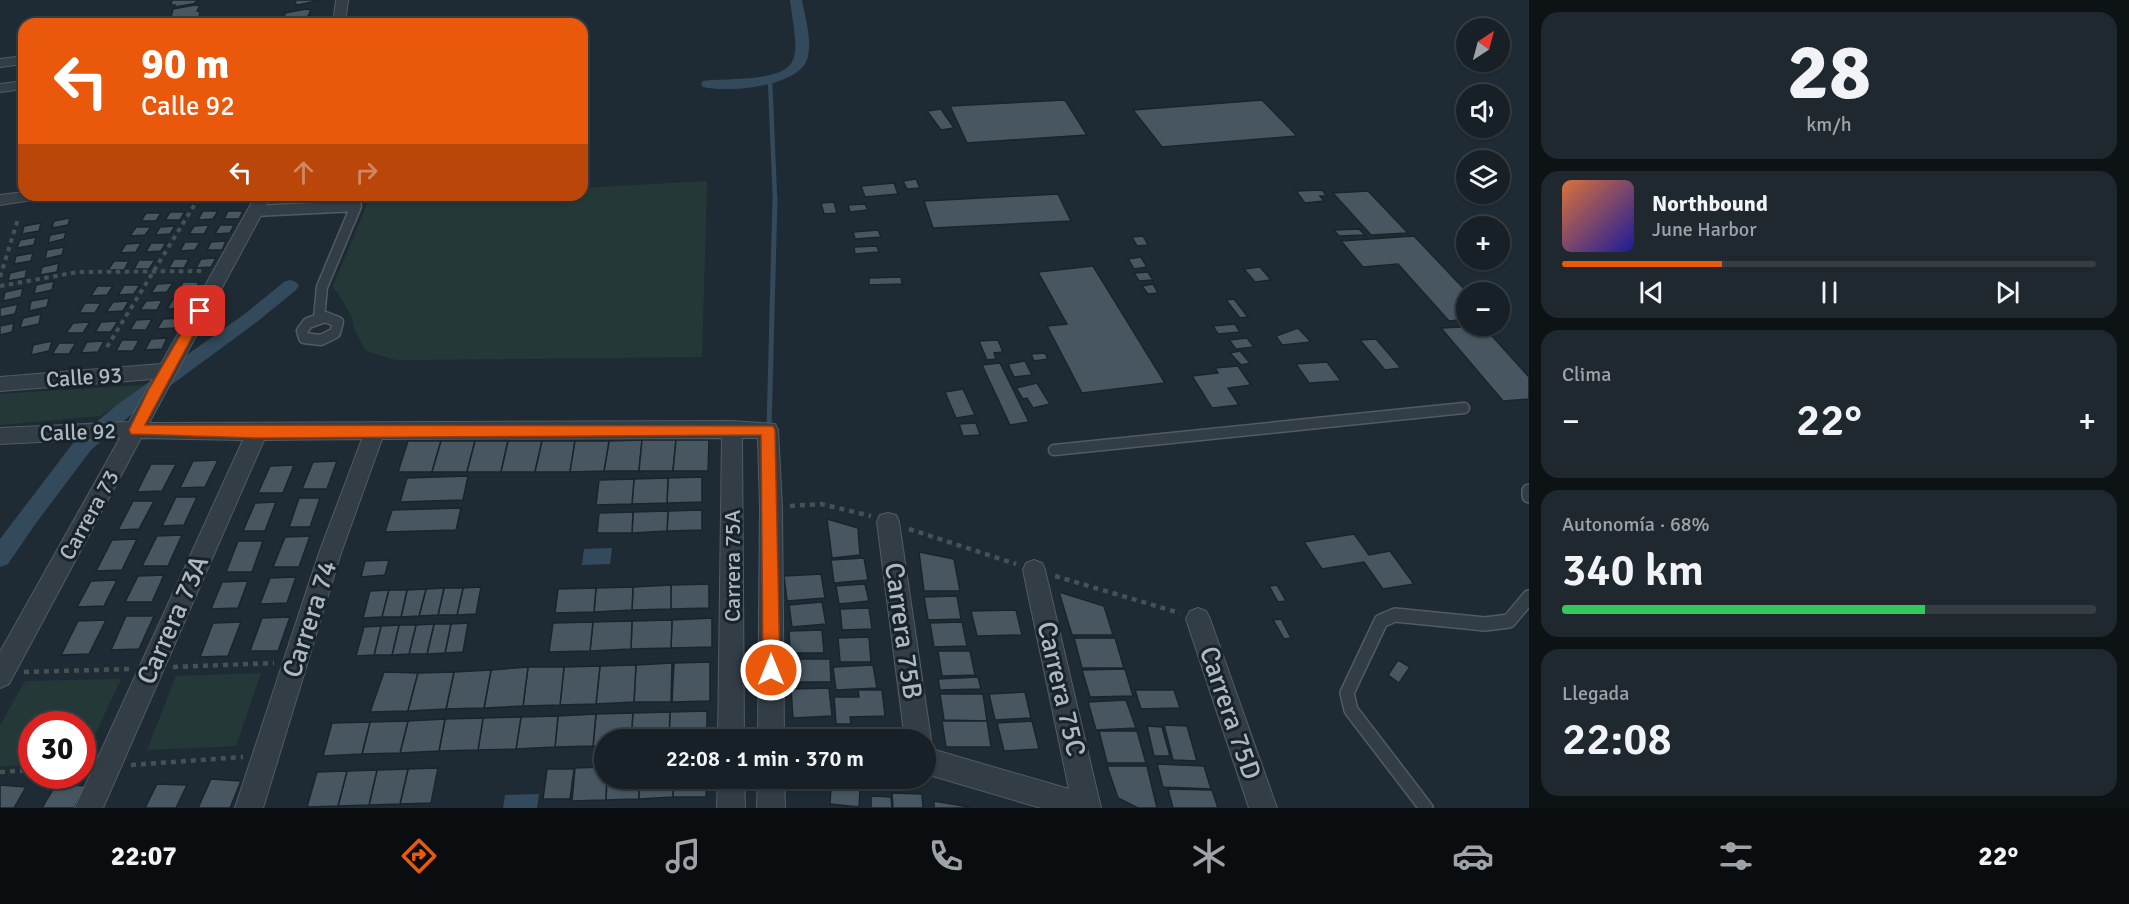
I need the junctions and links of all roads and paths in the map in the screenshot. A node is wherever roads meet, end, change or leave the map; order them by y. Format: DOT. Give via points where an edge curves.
graph roads {
  1 [pos="342,0"];
  2 [pos="340,18"];
  3 [pos="18,61"];
  4 [pos="0,63"];
  5 [pos="18,86"];
  6 [pos="0,88"];
  7 [pos="18,197"];
  8 [pos="0,200"];
  9 [pos="261,201"];
  10 [pos="195,204"];
  11 [pos="255,211"];
  12 [pos="18,219"];
  13 [pos="206,271"];
  14 [pos="153,272"];
  15 [pos="0,277"];
  16 [pos="0,286"];
  17 [pos="319,318"];
  18 [pos="107,347"];
  19 [pos="162,380"];
  20 [pos="0,384"];
  21 [pos="1464,408"];
  22 [pos="732,429"];
  23 [pos="127,430"];
  24 [pos="375,430"];
  25 [pos="768,430"];
  26 [pos="257,432"];
  27 [pos="0,436"];
  28 [pos="1054,450"];
  29 [pos="1529,491"];
  30 [pos="1529,496"];
  31 [pos="771,507"];
  32 [pos="888,522"];
  33 [pos="1034,570"];
  34 [pos="1529,597"];
  35 [pos="1198,619"];
  36 [pos="0,676"];
  37 [pos="731,729"];
  38 [pos="771,729"];
  39 [pos="916,729"];
  40 [pos="266,756"];
  41 [pos="936,764"];
  42 [pos="107,766"];
  43 [pos="18,771"];
  44 [pos="0,772"];
  45 [pos="731,789"];
  46 [pos="771,789"];
  47 [pos="89,808"];
  48 [pos="249,808"];
  49 [pos="731,808"];
  50 [pos="771,808"];
  51 [pos="1087,808"];
  52 [pos="1263,808"];
  53 [pos="1426,808"];
  1 -- 2 [label="street"];
  3 -- 4 [label="street"];
  5 -- 6 [label="street"];
  7 -- 8 [label="street"];
  9 -- 11 [label="street, Carrera 73"];
  10 -- 14 [label="path"];
  11 -- 17 [label="lane" via="356,206 322,287"];
  11 -- 19 [label="street, Carrera 73"];
  12 -- 15 [label="path"];
  13 -- 14 [label="path"];
  14 -- 16 [label="path" via="78,272"];
  14 -- 18 [label="path"];
  19 -- 20 [label="street, Calle 93"];
  19 -- 23 [label="street, Carrera 73"];
  21 -- 28 [label="lane"];
  22 -- 24 [label="street, Calle 92"];
  22 -- 25 [label="street, Calle 92"];
  22 -- 37 [label="street, Carrera 75A"];
  23 -- 26 [label="street, Calle 92"];
  23 -- 27 [label="street, Calle 92"];
  23 -- 36 [label="street, Carrera 73"];
  24 -- 26 [label="street, Calle 92"];
  24 -- 40 [label="street, Carrera 74" via="330,553"];
  25 -- 31 [label="street, Carrera 75A"];
  26 -- 42 [label="street, Carrera 73A"];
  29 -- 30 [label="lane"];
  31 -- 32 [label="path" via="821,504"];
  31 -- 38 [label="street, Carrera 75A"];
  32 -- 33 [label="path"];
  32 -- 39 [label="street, Carrera 75B"];
  33 -- 35 [label="path"];
  33 -- 51 [label="street, Carrera 75C"];
  34 -- 53 [label="lane" via="1509,621 1485,624 1395,615 1381,621 1347,693 1351,710"];
  35 -- 52 [label="street, Carrera 75D"];
  40 -- 42 [label="path"];
  40 -- 48 [label="street, Carrera 74"];
  41 -- 51 [label="street"];
  42 -- 47 [label="street, Carrera 73A"];
  43 -- 44 [label="path"];
  45 -- 49 [label="street"];
  46 -- 50 [label="street"];
}
